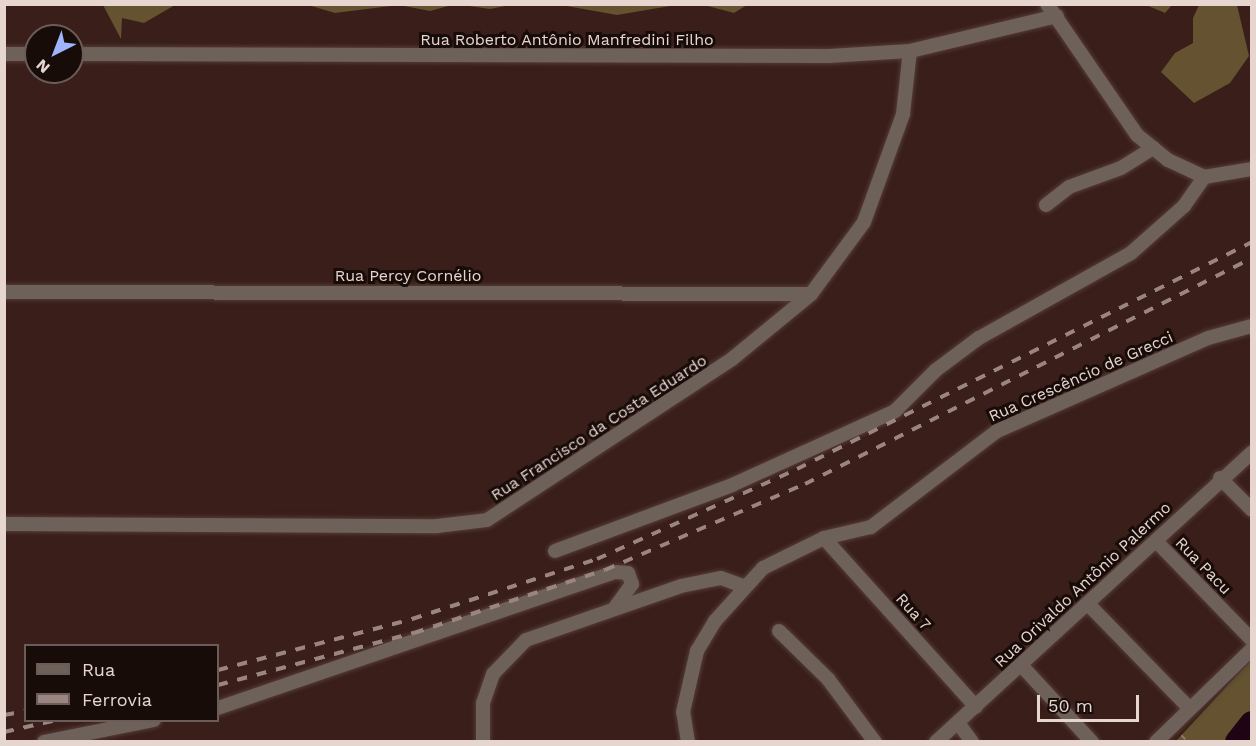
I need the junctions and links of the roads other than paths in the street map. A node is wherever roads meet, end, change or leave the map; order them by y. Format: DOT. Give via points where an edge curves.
graph roads {
  1 [pos="1047,4"];
  2 [pos="1057,16"];
  3 [pos="910,51"];
  4 [pos="4,54"];
  5 [pos="24,54"];
  6 [pos="84,54"];
  7 [pos="1154,148"];
  8 [pos="1251,169"];
  9 [pos="1204,177"];
  10 [pos="1046,205"];
  11 [pos="4,292"];
  12 [pos="811,294"];
  13 [pos="1251,326"];
  14 [pos="1251,452"];
  15 [pos="1220,478"];
  16 [pos="1251,510"];
  17 [pos="4,524"];
  18 [pos="824,538"];
  19 [pos="1156,540"];
  20 [pos="555,551"];
  21 [pos="743,586"];
  22 [pos="1088,604"];
  23 [pos="616,606"];
  24 [pos="779,631"];
  25 [pos="1251,640"];
  26 [pos="1251,650"];
  27 [pos="1021,665"];
  28 [pos="976,707"];
  29 [pos="219,708"];
  30 [pos="1190,709"];
  31 [pos="144,722"];
  32 [pos="958,724"];
  33 [pos="44,741"];
  34 [pos="483,741"];
  35 [pos="688,741"];
  36 [pos="875,741"];
  37 [pos="936,741"];
  38 [pos="972,741"];
  39 [pos="1092,741"];
  40 [pos="1156,741"];
  1 -- 2 [label="street"];
  2 -- 3 [label="street, Rua Roberto Antônio Manfredini Filho"];
  2 -- 7 [label="street" via="1137,135"];
  3 -- 6 [label="street, Rua Roberto Antônio Manfredini Filho" via="715,58"];
  3 -- 12 [label="street, Rua Francisco da Costa Eduardo" via="903,114 864,222"];
  4 -- 5 [label="street"];
  7 -- 9 [label="street"];
  7 -- 10 [label="street" via="1121,168 1070,187"];
  8 -- 9 [label="street"];
  9 -- 20 [label="street" via="1184,206 1131,253 979,338 936,370 895,411 732,485"];
  11 -- 12 [label="street, Rua Percy Cornélio"];
  12 -- 17 [label="street, Rua Francisco da Costa Eduardo" via="732,359 487,520 437,526"];
  13 -- 18 [label="street, Rua Crescêncio de Grecci" via="1208,339 997,430 871,527"];
  14 -- 15 [label="street, Rua Orivaldo Antônio Palermo"];
  15 -- 16 [label="street"];
  15 -- 19 [label="street, Rua Orivaldo Antônio Palermo"];
  18 -- 21 [label="street, Rua Crescêncio de Grecci" via="763,568"];
  18 -- 28 [label="street, Rua 7"];
  19 -- 22 [label="street, Rua Orivaldo Antônio Palermo"];
  19 -- 25 [label="street, Rua Pacu"];
  21 -- 23 [label="street" via="721,578"];
  21 -- 35 [label="street, Rua Crescêncio de Grecci" via="697,651 684,702"];
  22 -- 27 [label="street, Rua Orivaldo Antônio Palermo"];
  22 -- 30 [label="street"];
  23 -- 29 [label="street" via="632,584 628,573 615,572"];
  23 -- 34 [label="street" via="526,640 509,654 493,674 483,703"];
  24 -- 36 [label="street" via="828,679"];
  26 -- 30 [label="street"];
  27 -- 28 [label="street, Rua Orivaldo Antônio Palermo"];
  27 -- 39 [label="street"];
  28 -- 32 [label="street, Rua Orivaldo Antônio Palermo"];
  30 -- 40 [label="street"];
  31 -- 33 [label="street"];
  32 -- 37 [label="street, Rua Orivaldo Antônio Palermo"];
  32 -- 38 [label="street"];
}
